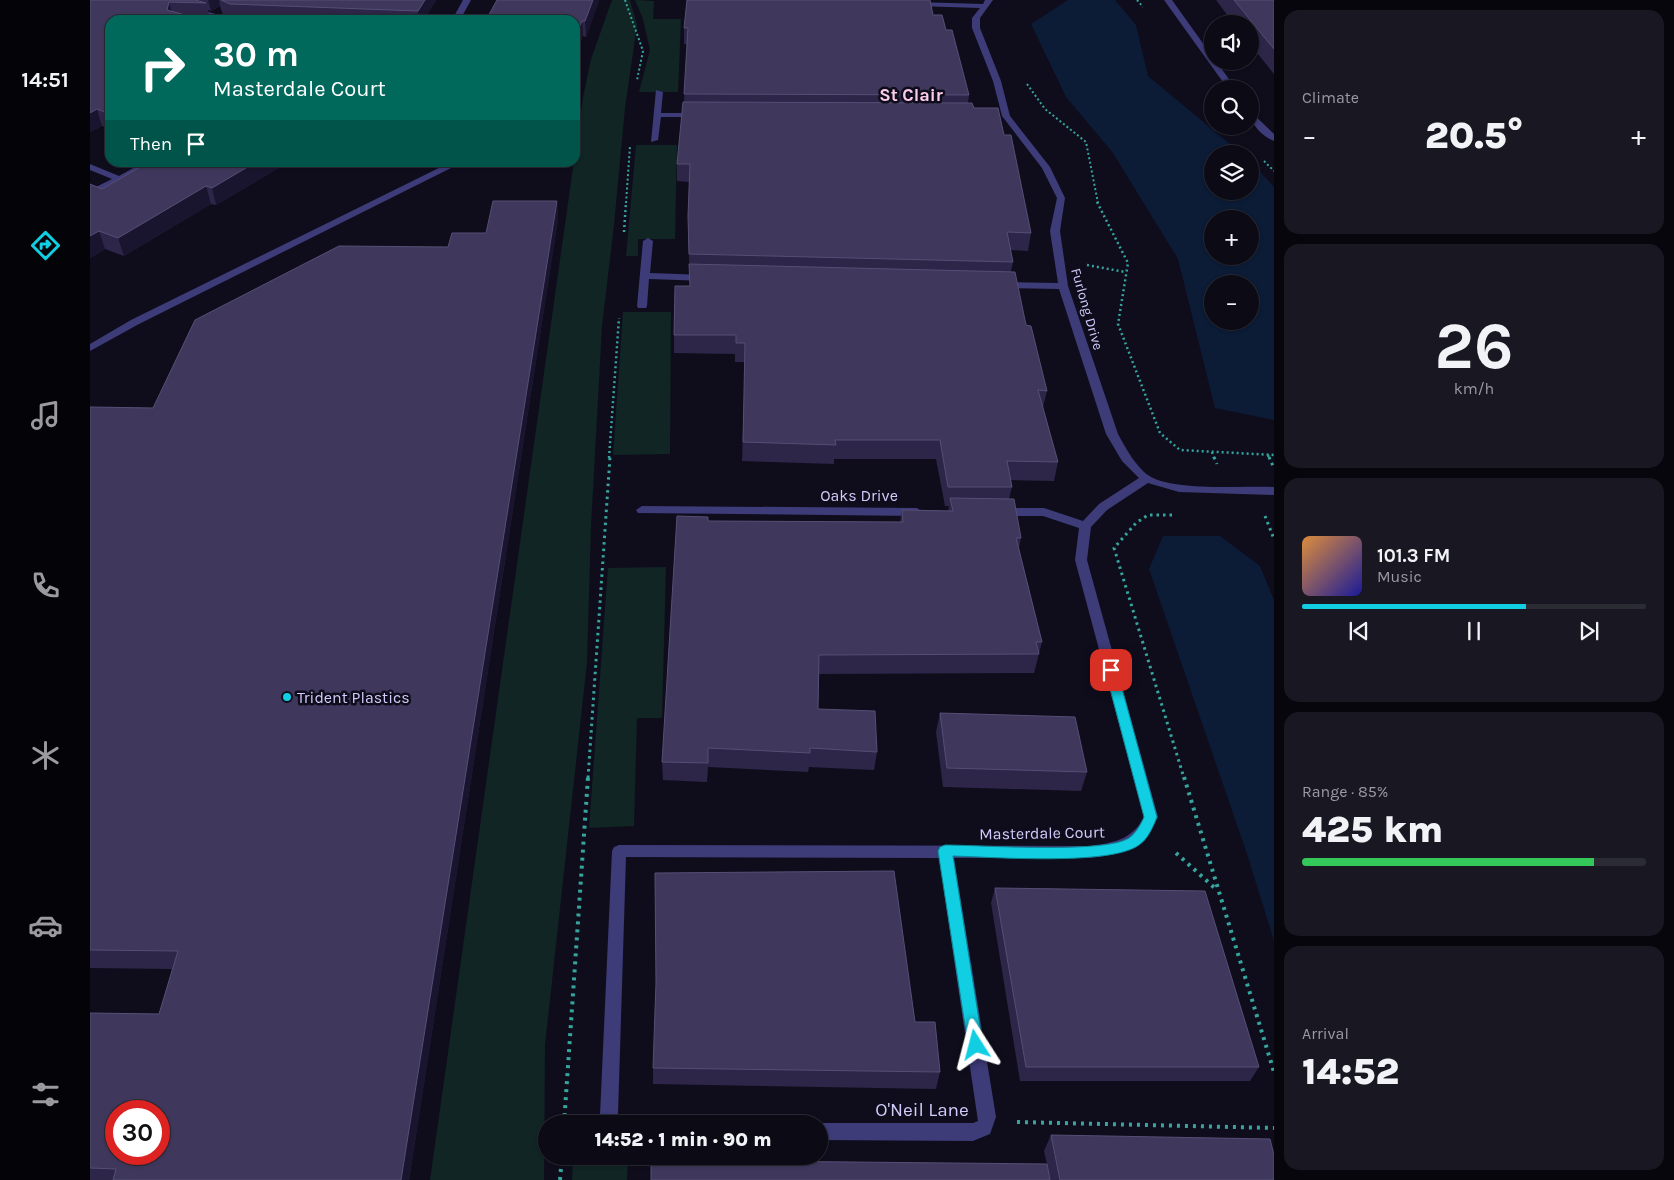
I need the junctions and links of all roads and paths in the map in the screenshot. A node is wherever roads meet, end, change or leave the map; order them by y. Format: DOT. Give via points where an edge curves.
graph roads {
  1 [pos="467,0"];
  2 [pos="625,0"];
  3 [pos="1168,0"];
  4 [pos="910,3"];
  5 [pos="986,3"];
  6 [pos="184,8"];
  7 [pos="225,8"];
  8 [pos="212,15"];
  9 [pos="459,15"];
  10 [pos="1226,80"];
  11 [pos="1026,83"];
  12 [pos="636,88"];
  13 [pos="658,92"];
  14 [pos="657,115"];
  15 [pos="706,115"];
  16 [pos="1259,124"];
  17 [pos="1274,138"];
  18 [pos="654,140"];
  19 [pos="630,145"];
  20 [pos="142,167"];
  21 [pos="448,167"];
  22 [pos="90,168"];
  23 [pos="119,179"];
  24 [pos="90,194"];
  25 [pos="624,241"];
  26 [pos="648,241"];
  27 [pos="1085,264"];
  28 [pos="1125,272"];
  29 [pos="645,276"];
  30 [pos="715,278"];
  31 [pos="994,284"];
  32 [pos="1063,286"];
  33 [pos="642,306"];
  34 [pos="619,310"];
  35 [pos="90,348"];
  36 [pos="1274,456"];
  37 [pos="1146,479"];
  38 [pos="1274,490"];
  39 [pos="1262,509"];
  40 [pos="642,510"];
  41 [pos="926,512"];
  42 [pos="985,512"];
  43 [pos="1176,515"];
  44 [pos="1085,526"];
  45 [pos="1274,539"];
  46 [pos="945,851"];
  47 [pos="1176,853"];
  48 [pos="1217,891"];
  49 [pos="1274,1072"];
  50 [pos="565,1115"];
  51 [pos="609,1115"];
  52 [pos="987,1122"];
  53 [pos="1274,1128"];
  54 [pos="828,1132"];
  55 [pos="561,1165"];
  56 [pos="560,1180"];
  1 -- 9 [label="street"];
  2 -- 12 [label="path" via="644,51"];
  3 -- 10 [label="street"];
  4 -- 5 [label="street"];
  5 -- 32 [label="street, Furlong Drive" via="976,18 976,28 997,81 1002,116 1046,167 1061,198 1055,230"];
  6 -- 8 [label="street"];
  7 -- 8 [label="street"];
  11 -- 28 [label="path" via="1030,92 1052,114 1086,142 1097,202 1128,262"];
  13 -- 14 [label="street"];
  14 -- 15 [label="street"];
  14 -- 18 [label="street"];
  16 -- 17 [label="street"];
  19 -- 25 [label="path"];
  20 -- 23 [label="street"];
  21 -- 35 [label="street" via="135,322"];
  22 -- 23 [label="street"];
  23 -- 24 [label="street"];
  26 -- 29 [label="street"];
  27 -- 28 [label="path"];
  28 -- 36 [label="path" via="1118,324 1160,433 1180,450"];
  29 -- 30 [label="street"];
  29 -- 33 [label="street"];
  31 -- 32 [label="street"];
  32 -- 37 [label="street, Furlong Drive" via="1112,434 1126,458"];
  34 -- 50 [label="path"];
  37 -- 38 [label="street" via="1179,488"];
  37 -- 44 [label="street" via="1103,507"];
  39 -- 45 [label="path"];
  40 -- 41 [label="street, Oaks Drive"];
  42 -- 44 [label="street" via="1044,512"];
  43 -- 48 [label="path" via="1148,515 1136,523 1114,548"];
  44 -- 46 [label="street, Masterdale Court" via="1080,560 1151,817 1134,842 1114,849 1089,852"];
  46 -- 51 [label="street, Masterdale Court" via="619,851"];
  46 -- 52 [label="street, O'Neil Lane"];
  47 -- 48 [label="path"];
  48 -- 49 [label="path"];
  52 -- 53 [label="path"];
  52 -- 54 [label="street, O'Neil Lane" via="981,1130 973,1132"];
  55 -- 56 [label="path"];
}
